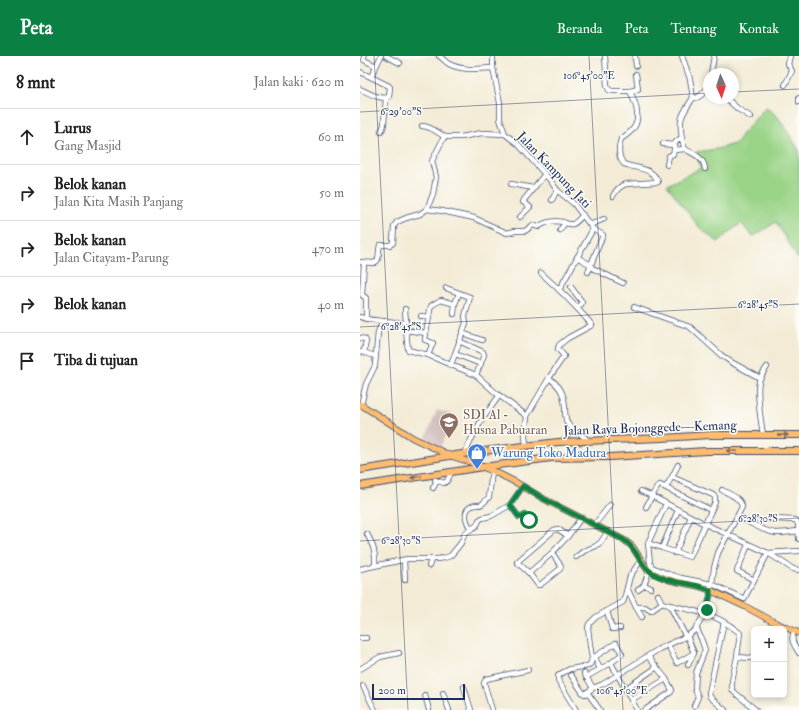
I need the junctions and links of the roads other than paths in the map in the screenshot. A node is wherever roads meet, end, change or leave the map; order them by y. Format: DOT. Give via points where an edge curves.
graph roads {
  1 [pos="382,56"];
  2 [pos="386,56"];
  3 [pos="439,56"];
  4 [pos="493,56"];
  5 [pos="605,56"];
  6 [pos="635,56"];
  7 [pos="682,56"];
  8 [pos="714,56"];
  9 [pos="790,56"];
  10 [pos="362,57"];
  11 [pos="400,63"];
  12 [pos="376,66"];
  13 [pos="636,66"];
  14 [pos="493,68"];
  15 [pos="711,68"];
  16 [pos="360,72"];
  17 [pos="636,74"];
  18 [pos="371,77"];
  19 [pos="785,85"];
  20 [pos="360,89"];
  21 [pos="630,91"];
  22 [pos="703,93"];
  23 [pos="386,98"];
  24 [pos="693,98"];
  25 [pos="799,98"];
  26 [pos="799,102"];
  27 [pos="733,104"];
  28 [pos="751,117"];
  29 [pos="422,126"];
  30 [pos="381,131"];
  31 [pos="505,134"];
  32 [pos="445,137"];
  33 [pos="682,138"];
  34 [pos="663,144"];
  35 [pos="674,147"];
  36 [pos="684,149"];
  37 [pos="667,166"];
  38 [pos="705,169"];
  39 [pos="545,174"];
  40 [pos="511,184"];
  41 [pos="534,188"];
  42 [pos="557,190"];
  43 [pos="613,196"];
  44 [pos="552,200"];
  45 [pos="427,210"];
  46 [pos="583,215"];
  47 [pos="520,217"];
  48 [pos="604,219"];
  49 [pos="565,223"];
  50 [pos="592,227"];
  51 [pos="560,230"];
  52 [pos="577,257"];
  53 [pos="362,262"];
  54 [pos="591,266"];
  55 [pos="588,272"];
  56 [pos="541,273"];
  57 [pos="623,283"];
  58 [pos="571,287"];
  59 [pos="446,288"];
  60 [pos="559,290"];
  61 [pos="459,293"];
  62 [pos="455,304"];
  63 [pos="634,307"];
  64 [pos="578,308"];
  65 [pos="405,309"];
  66 [pos="454,314"];
  67 [pos="421,316"];
  68 [pos="360,317"];
  69 [pos="429,317"];
  70 [pos="366,320"];
  71 [pos="383,320"];
  72 [pos="406,323"];
  73 [pos="406,330"];
  74 [pos="426,333"];
  75 [pos="462,333"];
  76 [pos="360,338"];
  77 [pos="482,340"];
  78 [pos="459,341"];
  79 [pos="361,352"];
  80 [pos="455,354"];
  81 [pos="428,355"];
  82 [pos="375,356"];
  83 [pos="481,364"];
  84 [pos="451,365"];
  85 [pos="767,367"];
  86 [pos="476,375"];
  87 [pos="549,378"];
  88 [pos="760,378"];
  89 [pos="499,396"];
  90 [pos="361,404"];
  91 [pos="527,416"];
  92 [pos="763,435"];
  93 [pos="799,435"];
  94 [pos="589,441"];
  95 [pos="526,446"];
  96 [pos="799,451"];
  97 [pos="465,454"];
  98 [pos="451,456"];
  99 [pos="678,465"];
  100 [pos="483,467"];
  101 [pos="360,470"];
  102 [pos="452,471"];
  103 [pos="492,471"];
  104 [pos="672,477"];
  105 [pos="360,486"];
  106 [pos="523,486"];
  107 [pos="666,487"];
  108 [pos="433,488"];
  109 [pos="722,490"];
  110 [pos="641,491"];
  111 [pos="652,496"];
  112 [pos="666,504"];
  113 [pos="510,505"];
  114 [pos="610,505"];
  115 [pos="646,507"];
  116 [pos="678,510"];
  117 [pos="711,510"];
  118 [pos="738,516"];
  119 [pos="691,517"];
  120 [pos="581,518"];
  121 [pos="771,519"];
  122 [pos="525,524"];
  123 [pos="595,524"];
  124 [pos="705,524"];
  125 [pos="471,529"];
  126 [pos="608,531"];
  127 [pos="798,531"];
  128 [pos="367,534"];
  129 [pos="727,535"];
  130 [pos="568,536"];
  131 [pos="799,539"];
  132 [pos="648,543"];
  133 [pos="748,545"];
  134 [pos="662,548"];
  135 [pos="799,552"];
  136 [pos="552,553"];
  137 [pos="675,553"];
  138 [pos="768,553"];
  139 [pos="576,557"];
  140 [pos="404,560"];
  141 [pos="431,560"];
  142 [pos="641,560"];
  143 [pos="375,565"];
  144 [pos="429,566"];
  145 [pos="360,569"];
  146 [pos="799,570"];
  147 [pos="649,571"];
  148 [pos="529,573"];
  149 [pos="405,580"];
  150 [pos="754,580"];
  151 [pos="644,585"];
  152 [pos="711,587"];
  153 [pos="627,588"];
  154 [pos="651,588"];
  155 [pos="638,590"];
  156 [pos="658,595"];
  157 [pos="662,602"];
  158 [pos="670,606"];
  159 [pos="636,607"];
  160 [pos="607,611"];
  161 [pos="706,614"];
  162 [pos="642,617"];
  163 [pos="724,622"];
  164 [pos="776,626"];
  165 [pos="620,628"];
  166 [pos="697,629"];
  167 [pos="787,629"];
  168 [pos="797,632"];
  169 [pos="686,636"];
  170 [pos="360,638"];
  171 [pos="366,638"];
  172 [pos="668,645"];
  173 [pos="399,652"];
  174 [pos="694,653"];
  175 [pos="799,653"];
  176 [pos="648,656"];
  177 [pos="737,657"];
  178 [pos="750,658"];
  179 [pos="611,663"];
  180 [pos="688,665"];
  181 [pos="657,667"];
  182 [pos="360,669"];
  183 [pos="600,669"];
  184 [pos="528,670"];
  185 [pos="571,675"];
  186 [pos="618,675"];
  187 [pos="666,679"];
  188 [pos="364,686"];
  189 [pos="464,688"];
  190 [pos="593,688"];
  191 [pos="624,689"];
  192 [pos="587,692"];
  193 [pos="443,693"];
  194 [pos="425,695"];
  195 [pos="631,700"];
  196 [pos="694,706"];
  197 [pos="652,708"];
  198 [pos="753,709"];
  199 [pos="375,710"];
  200 [pos="429,710"];
  201 [pos="449,710"];
  202 [pos="471,710"];
  203 [pos="492,710"];
  204 [pos="576,710"];
  205 [pos="600,710"];
  206 [pos="637,710"];
  207 [pos="645,710"];
  208 [pos="725,710"];
  1 -- 12 [label="street"];
  2 -- 11 [label="street"];
  3 -- 14 [label="street" via="449,64 464,68"];
  4 -- 14 [label="street, Jalan Kampung Jati"];
  5 -- 21 [label="street" via="608,89"];
  6 -- 13 [label="street"];
  7 -- 24 [label="street"];
  8 -- 15 [label="street"];
  9 -- 19 [label="street" via="788,65 792,71"];
  10 -- 12 [label="street"];
  12 -- 18 [label="street"];
  14 -- 31 [label="street, Jalan Kampung Jati" via="500,119"];
  16 -- 18 [label="street"];
  17 -- 21 [label="street" via="638,89"];
  18 -- 23 [label="street" via="390,87 389,97"];
  20 -- 23 [label="street"];
  21 -- 43 [label="street" via="636,105 637,122 632,130 620,139 620,156 623,164 649,171 658,182 622,185"];
  22 -- 24 [label="street"];
  23 -- 30 [label="street"];
  24 -- 33 [label="street" via="681,118"];
  25 -- 26 [label="street"];
  27 -- 28 [label="street"];
  29 -- 32 [label="street"];
  31 -- 32 [label="street" via="482,133"];
  31 -- 39 [label="street, Jalan Kampung Jati" via="518,144"];
  32 -- 45 [label="street" via="432,161 436,177"];
  33 -- 35 [label="street"];
  33 -- 36 [label="street"];
  34 -- 35 [label="street"];
  35 -- 36 [label="street"];
  35 -- 37 [label="street"];
  36 -- 38 [label="street" via="700,158"];
  39 -- 41 [label="street"];
  39 -- 42 [label="street, Jalan Kampung Jati"];
  40 -- 41 [label="street"];
  41 -- 47 [label="street" via="523,202 530,207"];
  42 -- 44 [label="street"];
  42 -- 46 [label="street, Jalan Kampung Jati"];
  45 -- 49 [label="street" via="474,218 508,233 527,230 533,225 538,227 551,222"];
  45 -- 53 [label="street" via="397,222 392,243 380,246 376,262"];
  46 -- 49 [label="street" via="574,223"];
  46 -- 50 [label="street, Jalan Kampung Jati"];
  48 -- 50 [label="street"];
  49 -- 51 [label="street"];
  50 -- 52 [label="street"];
  50 -- 54 [label="street, Jalan Kampung Jati" via="603,236"];
  52 -- 54 [label="street"];
  52 -- 60 [label="street"];
  53 -- 70 [label="street" via="362,295 366,298"];
  54 -- 55 [label="street"];
  54 -- 57 [label="street"];
  56 -- 60 [label="street"];
  58 -- 64 [label="street" via="582,302"];
  59 -- 61 [label="street"];
  60 -- 64 [label="street"];
  61 -- 62 [label="street"];
  61 -- 75 [label="street" via="470,297"];
  62 -- 66 [label="street"];
  62 -- 69 [label="street" via="440,300 430,306"];
  63 -- 88 [label="street" via="690,327 731,362"];
  64 -- 87 [label="street" via="592,325 560,343 558,348 564,356"];
  65 -- 72 [label="street"];
  67 -- 69 [label="street"];
  68 -- 70 [label="street"];
  69 -- 74 [label="street"];
  70 -- 71 [label="street"];
  71 -- 72 [label="street"];
  71 -- 90 [label="street" via="378,332 375,366 366,384"];
  72 -- 73 [label="street"];
  73 -- 74 [label="street"];
  73 -- 81 [label="street" via="408,350"];
  74 -- 81 [label="street" via="425,340 433,343"];
  75 -- 77 [label="street"];
  75 -- 78 [label="street"];
  76 -- 79 [label="street" via="366,340"];
  78 -- 80 [label="street"];
  78 -- 83 [label="street" via="483,352"];
  79 -- 82 [label="street"];
  80 -- 83 [label="street"];
  80 -- 84 [label="street"];
  81 -- 84 [label="street"];
  83 -- 86 [label="street"];
  84 -- 86 [label="street"];
  85 -- 88 [label="street"];
  86 -- 89 [label="street"];
  87 -- 91 [label="street"];
  87 -- 94 [label="street" via="555,382 564,397 567,422"];
  88 -- 92 [label="street"];
  89 -- 91 [label="street"];
  89 -- 97 [label="street" via="481,421"];
  90 -- 98 [label="main road" via="414,438"];
  91 -- 95 [label="street"];
  92 -- 93 [label="highway, Jalan Raya Bojonggede—Kemang, one-way"];
  92 -- 94 [label="highway, Jalan Raya Bojonggede—Kemang"];
  94 -- 95 [label="highway, Jalan Raya Bojonggede—Kemang"];
  95 -- 97 [label="highway, Jalan Raya Bojonggede—Kemang"];
  96 -- 100 [label="highway, Jalan Raya Bojonggede—Kemang, one-way" via="706,451 551,458"];
  97 -- 98 [label="highway, Jalan Raya Bojonggede—Kemang"];
  98 -- 100 [label="main road"];
  98 -- 101 [label="highway, Jalan Raya Bojonggede—Kemang"];
  99 -- 104 [label="street"];
  100 -- 102 [label="highway, Jalan Raya Bojonggede—Kemang"];
  100 -- 103 [label="main road"];
  102 -- 105 [label="highway, Jalan Raya Bojonggede—Kemang, one-way"];
  102 -- 108 [label="street" via="447,481 444,483 436,480"];
  103 -- 106 [label="main road"];
  103 -- 125 [label="street" via="489,497 482,504 472,506 467,511 466,518"];
  104 -- 107 [label="street"];
  104 -- 117 [label="street" via="714,496 715,501"];
  106 -- 113 [label="street"];
  106 -- 120 [label="main road"];
  107 -- 111 [label="street" via="658,485"];
  107 -- 117 [label="street"];
  109 -- 118 [label="street" via="741,502 742,507"];
  110 -- 111 [label="street"];
  111 -- 112 [label="street"];
  111 -- 115 [label="street"];
  112 -- 116 [label="street"];
  112 -- 132 [label="street"];
  113 -- 122 [label="street" via="519,517 527,516 529,520"];
  113 -- 125 [label="street" via="482,518"];
  114 -- 123 [label="street"];
  116 -- 119 [label="street"];
  116 -- 134 [label="street"];
  117 -- 124 [label="street"];
  118 -- 127 [label="street" via="771,532"];
  118 -- 129 [label="street"];
  119 -- 124 [label="street"];
  119 -- 137 [label="street"];
  120 -- 123 [label="main road"];
  120 -- 130 [label="street"];
  121 -- 127 [label="street" via="796,520"];
  123 -- 126 [label="main road"];
  124 -- 129 [label="street"];
  124 -- 137 [label="street" via="690,557"];
  125 -- 141 [label="street" via="464,534 461,543 452,554"];
  126 -- 139 [label="street" via="596,546"];
  126 -- 142 [label="main road" via="630,544"];
  127 -- 131 [label="street"];
  128 -- 143 [label="street" via="375,553"];
  129 -- 133 [label="street"];
  129 -- 152 [label="street" via="716,557"];
  130 -- 136 [label="street"];
  130 -- 148 [label="street" via="554,530 517,561"];
  132 -- 134 [label="street"];
  132 -- 152 [label="street" via="652,567"];
  133 -- 138 [label="street"];
  133 -- 150 [label="street" via="737,571"];
  134 -- 137 [label="street"];
  135 -- 138 [label="street"];
  136 -- 148 [label="street"];
  136 -- 148 [label="street" via="560,570 540,585"];
  138 -- 146 [label="street" via="793,569"];
  138 -- 150 [label="street"];
  140 -- 141 [label="street"];
  140 -- 143 [label="street"];
  140 -- 149 [label="street"];
  141 -- 144 [label="street"];
  142 -- 147 [label="main road"];
  142 -- 153 [label="street" via="630,576"];
  143 -- 145 [label="street"];
  147 -- 151 [label="street"];
  147 -- 152 [label="main road" via="670,580"];
  150 -- 152 [label="street" via="744,599"];
  151 -- 154 [label="street"];
  151 -- 155 [label="street"];
  152 -- 161 [label="street"];
  152 -- 164 [label="main road"];
  153 -- 159 [label="street"];
  153 -- 160 [label="street" via="623,602"];
  156 -- 157 [label="street"];
  157 -- 158 [label="street"];
  157 -- 159 [label="street" via="651,612 645,607"];
  158 -- 161 [label="street"];
  158 -- 169 [label="street"];
  159 -- 162 [label="street"];
  160 -- 165 [label="street" via="612,629"];
  160 -- 204 [label="street" via="588,625 591,664 557,677"];
  161 -- 163 [label="street"];
  161 -- 166 [label="street"];
  163 -- 177 [label="street" via="740,633"];
  163 -- 208 [label="street" via="709,693 710,697"];
  166 -- 169 [label="street"];
  166 -- 196 [label="street" via="705,650 696,672 695,689 698,698"];
  167 -- 168 [label="main road"];
  168 -- 175 [label="street" via="792,636 792,640"];
  169 -- 172 [label="street"];
  169 -- 174 [label="street"];
  170 -- 171 [label="street"];
  172 -- 174 [label="street" via="677,663"];
  172 -- 176 [label="street"];
  173 -- 182 [label="street" via="380,657"];
  174 -- 180 [label="street"];
  176 -- 181 [label="street"];
  176 -- 186 [label="street"];
  177 -- 178 [label="street"];
  177 -- 198 [label="street" via="732,689"];
  179 -- 183 [label="street"];
  179 -- 183 [label="street" via="622,654 616,643 596,656"];
  179 -- 186 [label="street"];
  181 -- 187 [label="street"];
  181 -- 191 [label="street"];
  183 -- 190 [label="street" via="585,675"];
  184 -- 203 [label="street" via="486,679 484,683"];
  185 -- 192 [label="street" via="583,694"];
  186 -- 190 [label="street"];
  186 -- 191 [label="street"];
  187 -- 195 [label="street"];
  187 -- 197 [label="street" via="672,691"];
  188 -- 199 [label="street"];
  189 -- 202 [label="street"];
  190 -- 192 [label="street"];
  191 -- 195 [label="street"];
  192 -- 205 [label="street"];
  193 -- 201 [label="street"];
  194 -- 200 [label="street"];
  195 -- 206 [label="street"];
  197 -- 207 [label="street"];
}
